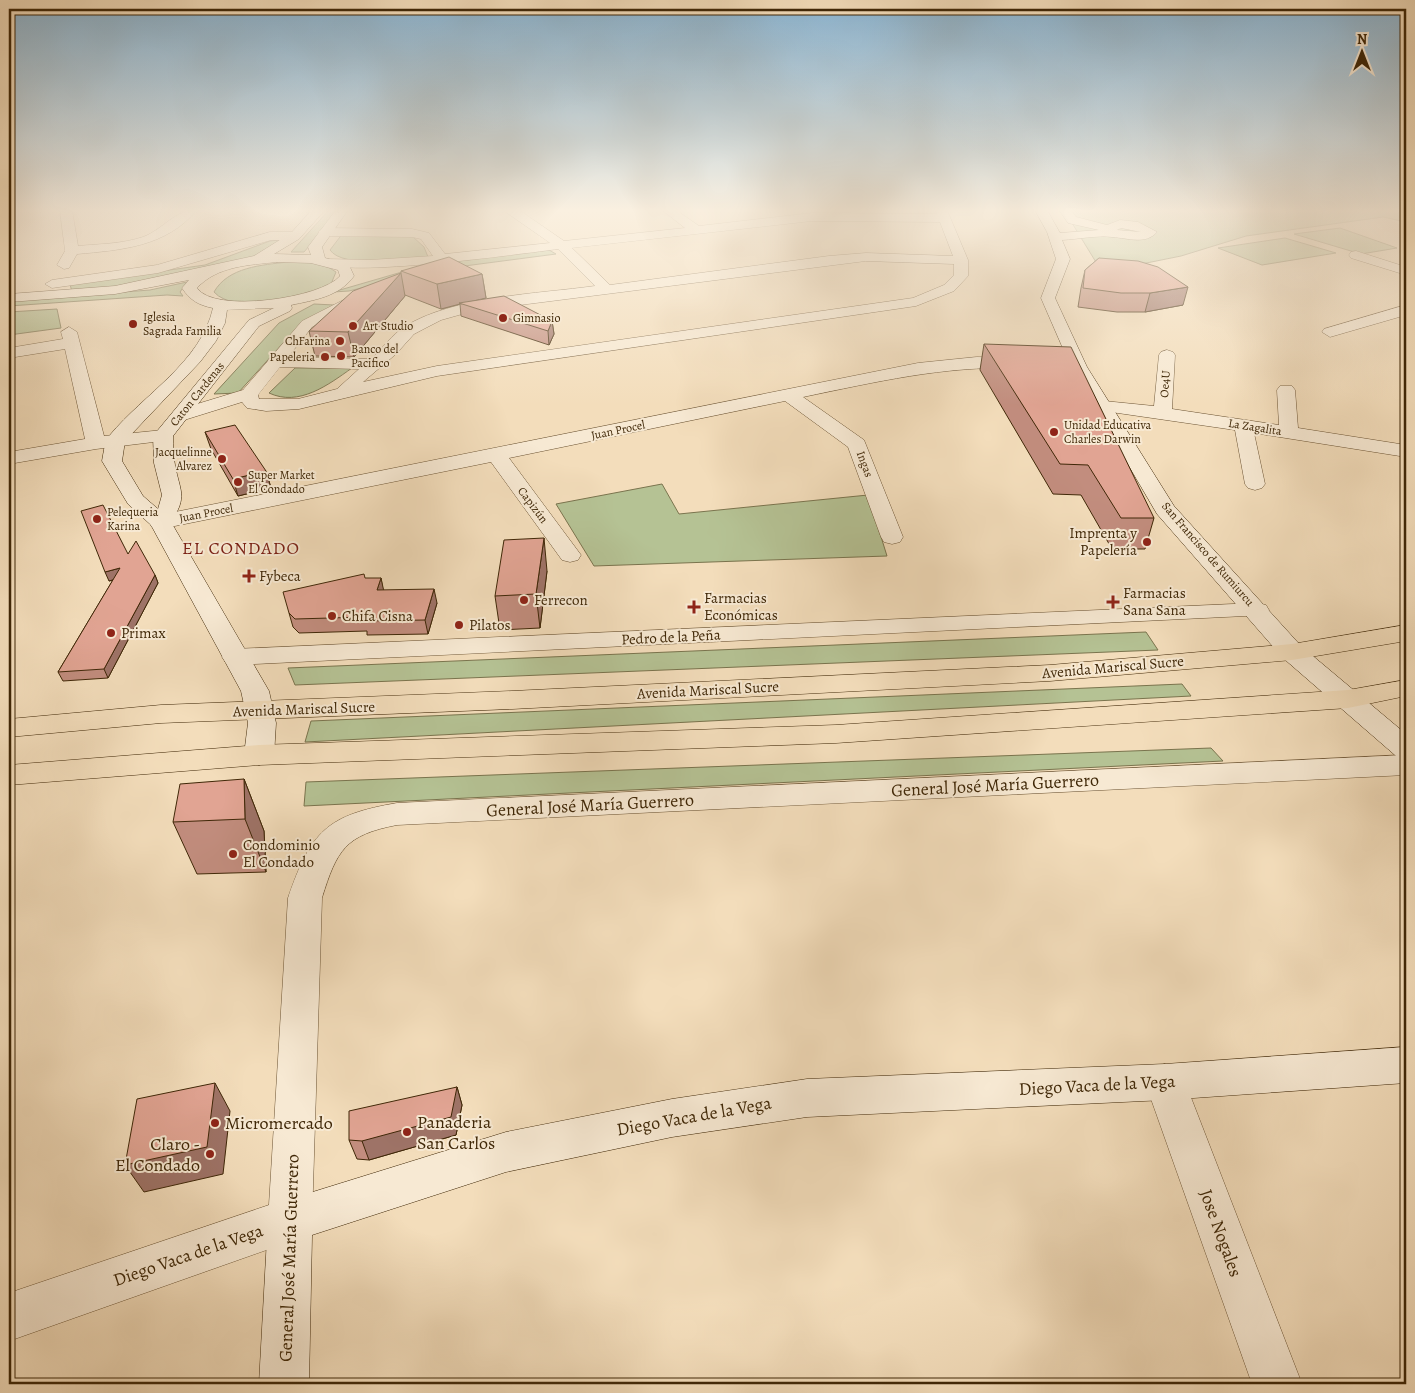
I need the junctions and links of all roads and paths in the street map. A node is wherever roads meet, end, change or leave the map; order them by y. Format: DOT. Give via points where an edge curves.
graph roads {
  1 [pos="57,275"];
  2 [pos="127,275"];
  3 [pos="194,275"];
  4 [pos="204,275"];
  5 [pos="346,275"];
  6 [pos="374,275"];
  7 [pos="592,275"];
  8 [pos="714,275"];
  9 [pos="961,275"];
  10 [pos="1057,275"];
  11 [pos="338,285"];
  12 [pos="606,289"];
  13 [pos="48,290"];
  14 [pos="195,297"];
  15 [pos="310,297"];
  16 [pos="9,298"];
  17 [pos="175,298"];
  18 [pos="136,300"];
  19 [pos="221,304"];
  20 [pos="9,308"];
  21 [pos="1406,310"];
  22 [pos="1330,332"];
  23 [pos="239,341"];
  24 [pos="206,342"];
  25 [pos="390,351"];
  26 [pos="9,353"];
  27 [pos="1167,355"];
  28 [pos="276,362"];
  29 [pos="376,364"];
  30 [pos="1033,364"];
  31 [pos="437,372"];
  32 [pos="176,378"];
  33 [pos="210,378"];
  34 [pos="1286,390"];
  35 [pos="340,393"];
  36 [pos="249,394"];
  37 [pos="787,394"];
  38 [pos="1104,406"];
  39 [pos="1163,413"];
  40 [pos="181,415"];
  41 [pos="1243,425"];
  42 [pos="1288,432"];
  43 [pos="163,436"];
  44 [pos="106,441"];
  45 [pos="496,455"];
  46 [pos="1400,456"];
  47 [pos="9,458"];
  48 [pos="1255,484"];
  49 [pos="160,522"];
  50 [pos="892,537"];
  51 [pos="570,555"];
  52 [pos="1257,610"];
  53 [pos="1406,633"];
  54 [pos="1292,652"];
  55 [pos="234,657"];
  56 [pos="1406,688"];
  57 [pos="1348,699"];
  58 [pos="258,711"];
  59 [pos="9,728"];
  60 [pos="1406,749"];
  61 [pos="259,755"];
  62 [pos="1406,765"];
  63 [pos="9,775"];
  64 [pos="1406,1065"];
  65 [pos="1165,1082"];
  66 [pos="290,1220"];
  67 [pos="9,1317"];
  68 [pos="284,1384"];
  69 [pos="1277,1384"];
  1 -- 13 [label="street"];
  2 -- 13 [label="street"];
  3 -- 13 [label="street" via="115,290"];
  4 -- 14 [label="street" via="195,279 189,288"];
  5 -- 11 [label="street"];
  6 -- 11 [label="street, Caton Cardenas"];
  7 -- 12 [label="street"];
  8 -- 12 [label="street"];
  9 -- 31 [label="street" via="949,288 916,302"];
  10 -- 38 [label="street, San Francisco de Rumiurcu" via="1048,298 1070,366"];
  11 -- 15 [label="street, Caton Cardenas"];
  12 -- 25 [label="street" via="472,307 436,317 408,332"];
  13 -- 16 [label="street"];
  14 -- 17 [label="street"];
  14 -- 19 [label="street"];
  15 -- 19 [label="street" via="256,305"];
  15 -- 23 [label="street, Caton Cardenas" via="254,323"];
  15 -- 28 [label="street" via="368,294 307,324"];
  18 -- 20 [label="street"];
  19 -- 24 [label="street, Caton Cardenas" via="214,333"];
  21 -- 22 [label="street"];
  23 -- 24 [label="street"];
  23 -- 33 [label="street, Caton Cardenas"];
  24 -- 32 [label="street, Caton Cardenas"];
  25 -- 29 [label="street"];
  25 -- 31 [label="street" via="391,360 402,365"];
  26 -- 44 [label="street" via="70,337"];
  27 -- 39 [label="street, Oe4U"];
  28 -- 29 [label="street"];
  28 -- 36 [label="street"];
  29 -- 35 [label="street"];
  30 -- 37 [label="street, Juan Procel" via="976,362 918,368"];
  31 -- 35 [label="street"];
  32 -- 33 [label="street"];
  32 -- 44 [label="street, Caton Cardenas"];
  33 -- 40 [label="street, Caton Cardenas"];
  34 -- 42 [label="street"];
  35 -- 36 [label="street" via="284,406 253,404"];
  36 -- 40 [label="street"];
  37 -- 45 [label="street, Juan Procel"];
  37 -- 50 [label="street, Ingas" via="858,444"];
  38 -- 39 [label="street, La Zagalita"];
  38 -- 52 [label="street, San Francisco de Rumiurcu" via="1165,509"];
  39 -- 41 [label="street, La Zagalita"];
  40 -- 43 [label="street, Caton Cardenas"];
  41 -- 42 [label="street, La Zagalita"];
  41 -- 48 [label="street"];
  42 -- 46 [label="street, La Zagalita"];
  43 -- 44 [label="street"];
  43 -- 49 [label="street, Caton Cardenas" via="165,466 174,492 171,506"];
  44 -- 47 [label="street"];
  44 -- 49 [label="street" via="112,461 135,500"];
  45 -- 49 [label="street, Juan Procel"];
  45 -- 51 [label="street, Capizún"];
  49 -- 55 [label="street"];
  52 -- 54 [label="street, San Francisco de Rumiurcu"];
  52 -- 55 [label="street, Pedro de la Peña"];
  53 -- 54 [label="main road, Avenida Mariscal Sucre"];
  54 -- 57 [label="street, San Francisco de Rumiurcu"];
  54 -- 58 [label="main road, Avenida Mariscal Sucre" via="1050,673"];
  55 -- 58 [label="street" via="255,691"];
  56 -- 57 [label="main road"];
  57 -- 60 [label="street, San Francisco de Rumiurcu"];
  57 -- 61 [label="main road" via="836,734"];
  58 -- 59 [label="main road, Avenida Mariscal Sucre" via="161,714"];
  58 -- 61 [label="street" via="262,723"];
  61 -- 63 [label="main road"];
  62 -- 66 [label="street, General José María Guerrero" via="397,814 371,818 346,829 328,844 317,862 305,898"];
  64 -- 65 [label="street, Diego Vaca de la Vega"];
  65 -- 66 [label="street, Diego Vaca de la Vega" via="806,1098 672,1118 506,1152"];
  65 -- 69 [label="street, Jose Nogales"];
  66 -- 67 [label="street, Diego Vaca de la Vega"];
  66 -- 68 [label="street, General José María Guerrero"];
}
